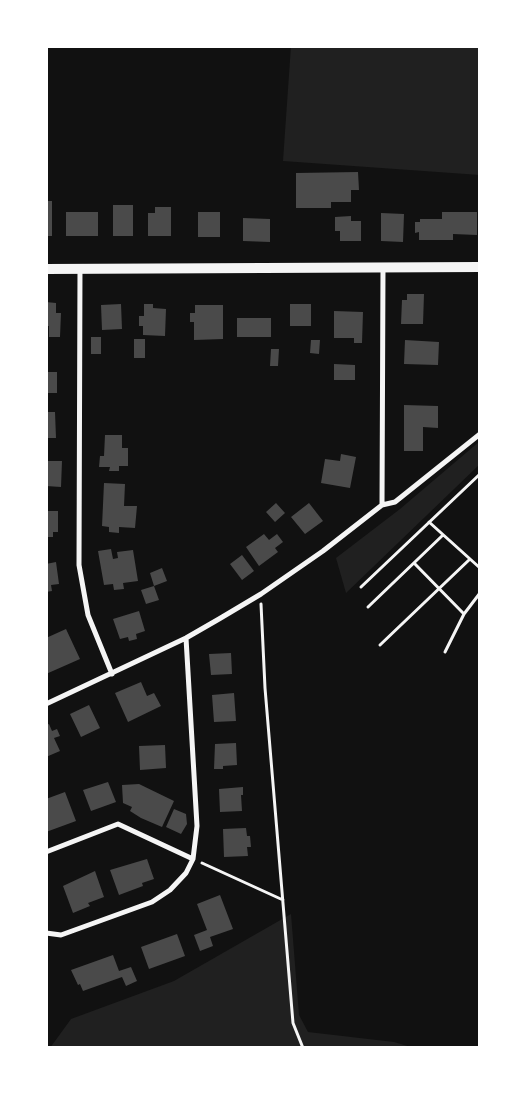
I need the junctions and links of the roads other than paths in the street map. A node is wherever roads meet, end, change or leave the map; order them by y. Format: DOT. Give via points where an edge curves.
graph roads {
  1 [pos="480,267"];
  2 [pos="80,268"];
  3 [pos="46,269"];
  4 [pos="383,269"];
  5 [pos="480,434"];
  6 [pos="382,505"];
  7 [pos="186,638"];
  8 [pos="112,674"];
  9 [pos="46,704"];
  10 [pos="46,852"];
  11 [pos="193,859"];
  12 [pos="46,933"];
  1 -- 4 [label="main road"];
  2 -- 3 [label="main road"];
  2 -- 4 [label="main road"];
  2 -- 8 [label="street" via="79,565 88,615"];
  4 -- 6 [label="street"];
  5 -- 6 [label="street" via="395,502"];
  6 -- 7 [label="street" via="261,594"];
  7 -- 8 [label="street"];
  7 -- 11 [label="street" via="198,826"];
  8 -- 9 [label="street"];
  10 -- 11 [label="street" via="118,824"];
  11 -- 12 [label="street" via="186,873 170,890 152,902 61,935"];
}
